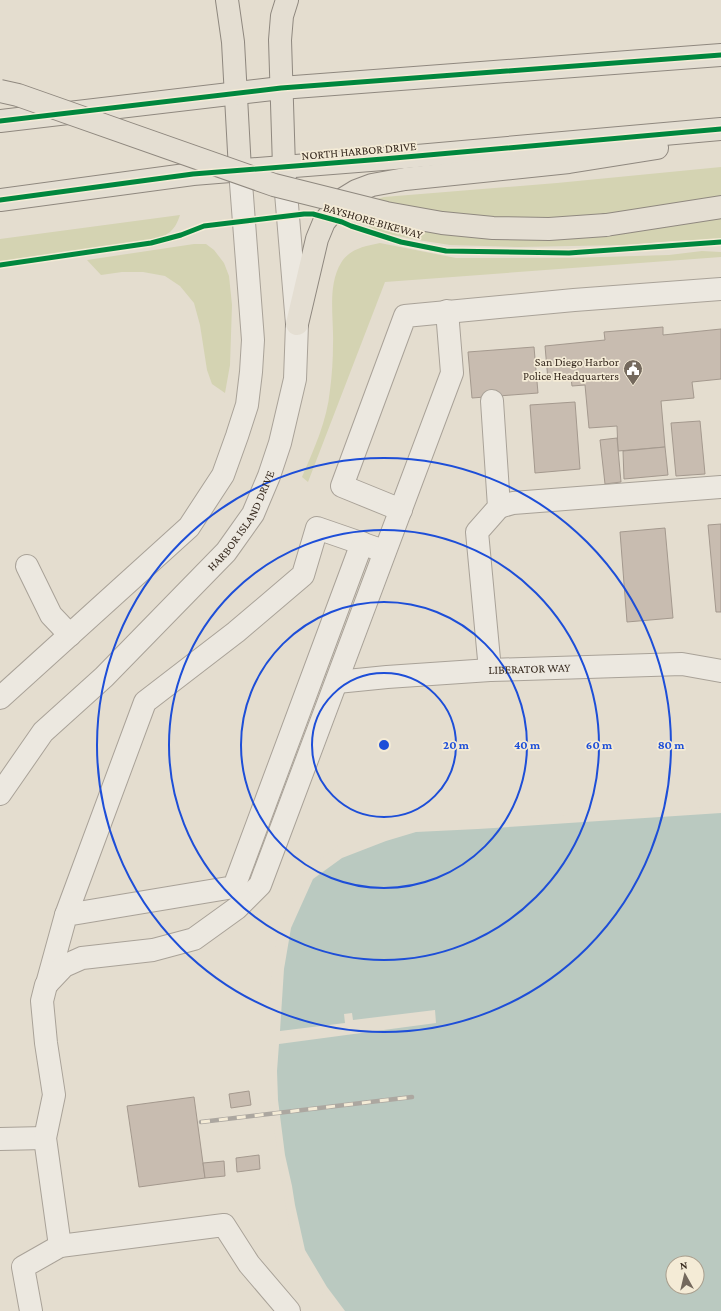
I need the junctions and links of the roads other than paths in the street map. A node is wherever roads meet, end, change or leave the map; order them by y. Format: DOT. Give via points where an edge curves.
graph roads {
  1 [pos="227,0"];
  2 [pos="287,0"];
  3 [pos="721,55"];
  4 [pos="281,88"];
  5 [pos="0,91"];
  6 [pos="234,93"];
  7 [pos="0,121"];
  8 [pos="721,129"];
  9 [pos="721,138"];
  10 [pos="284,167"];
  11 [pos="240,170"];
  12 [pos="0,200"];
  13 [pos="721,207"];
  14 [pos="721,289"];
  15 [pos="448,312"];
  16 [pos="297,324"];
  17 [pos="492,402"];
  18 [pos="721,487"];
  19 [pos="499,507"];
  20 [pos="401,510"];
  21 [pos="359,549"];
  22 [pos="386,552"];
  23 [pos="27,566"];
  24 [pos="70,635"];
  25 [pos="490,670"];
  26 [pos="721,671"];
  27 [pos="337,682"];
  28 [pos="0,698"];
  29 [pos="0,794"];
  30 [pos="66,915"];
  31 [pos="46,985"];
  32 [pos="45,1138"];
  33 [pos="0,1139"];
  34 [pos="60,1246"];
  35 [pos="31,1311"];
  36 [pos="289,1311"];
  1 -- 6 [label="main road" via="233,42"];
  2 -- 4 [label="main road" via="282,16 280,40"];
  3 -- 4 [label="main road"];
  4 -- 6 [label="main road"];
  4 -- 10 [label="main road"];
  5 -- 13 [label="main road, bridge" via="18,95 274,185 386,213 442,223 493,228 549,229 606,225"];
  6 -- 7 [label="main road"];
  6 -- 11 [label="main road"];
  8 -- 10 [label="main road, NORTH HARBOR DRIVE"];
  9 -- 16 [label="main road" via="569,162 405,178 356,191 343,199 324,222 317,239"];
  10 -- 11 [label="main road, NORTH HARBOR DRIVE"];
  10 -- 16 [label="street, HARBOR ISLAND DRIVE"];
  11 -- 12 [label="main road, NORTH HARBOR DRIVE"];
  11 -- 24 [label="street" via="253,340 247,405 237,436 222,476 189,527"];
  14 -- 15 [label="street"];
  15 -- 20 [label="street" via="452,373"];
  15 -- 20 [label="street" via="405,316 342,486"];
  16 -- 29 [label="street, HARBOR ISLAND DRIVE" via="295,380 288,412 269,476 253,514 226,552 104,677 42,732"];
  17 -- 19 [label="street"];
  18 -- 19 [label="street" via="513,503"];
  19 -- 25 [label="street" via="477,532"];
  20 -- 22 [label="street"];
  21 -- 22 [label="street"];
  21 -- 30 [label="street" via="317,528 303,575 236,632 145,702"];
  21 -- 30 [label="street" via="234,887"];
  22 -- 27 [label="street"];
  23 -- 24 [label="street" via="51,615"];
  24 -- 28 [label="street"];
  25 -- 26 [label="street, LIBERATOR WAY" via="682,664"];
  25 -- 27 [label="street, LIBERATOR WAY"];
  27 -- 31 [label="street" via="260,885 237,908 194,939 153,950 82,958 64,966"];
  30 -- 31 [label="street"];
  31 -- 32 [label="street" via="42,1001 54,1095"];
  32 -- 33 [label="street"];
  32 -- 34 [label="street"];
  34 -- 35 [label="street" via="23,1267"];
  34 -- 36 [label="street" via="224,1224 249,1264"];
}
